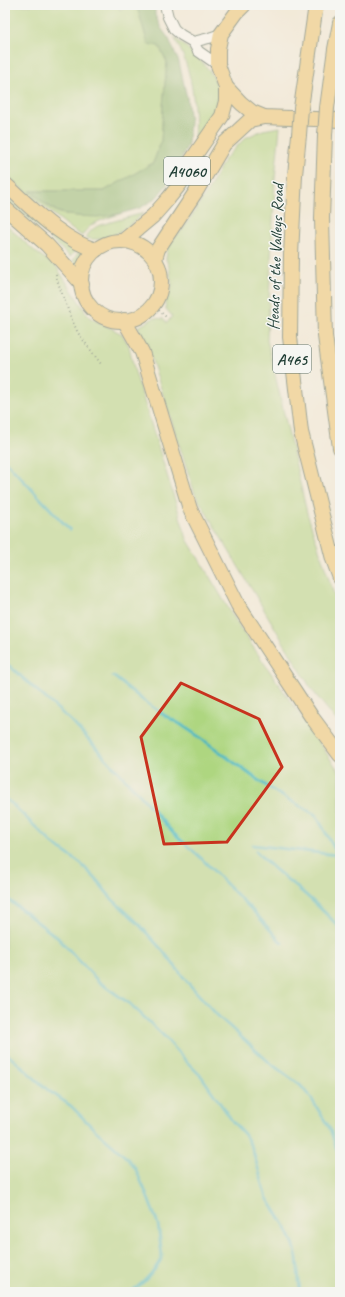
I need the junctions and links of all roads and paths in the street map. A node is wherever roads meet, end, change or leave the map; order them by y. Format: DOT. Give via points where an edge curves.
graph roads {
  1 [pos="165,5"];
  2 [pos="244,5"];
  3 [pos="316,5"];
  4 [pos="340,23"];
  5 [pos="221,34"];
  6 [pos="193,42"];
  7 [pos="218,65"];
  8 [pos="226,87"];
  9 [pos="264,117"];
  10 [pos="340,120"];
  11 [pos="5,184"];
  12 [pos="5,208"];
  13 [pos="123,240"];
  14 [pos="96,250"];
  15 [pos="155,259"];
  16 [pos="59,269"];
  17 [pos="82,284"];
  18 [pos="153,305"];
  19 [pos="166,318"];
  20 [pos="124,320"];
  21 [pos="101,364"];
  22 [pos="340,448"];
  23 [pos="340,578"];
  24 [pos="340,755"];
  1 -- 6 [label="street" via="174,28"];
  2 -- 5 [label="highway"];
  3 -- 23 [label="highway, Heads of the Valleys Road / A465, bridge" via="301,108 295,175 290,255 290,338 301,432"];
  4 -- 22 [label="highway, A465, bridge" via="327,108 322,218 325,336"];
  5 -- 6 [label="street"];
  5 -- 7 [label="highway"];
  6 -- 7 [label="street" via="198,50"];
  7 -- 8 [label="highway"];
  8 -- 9 [label="highway" via="252,112"];
  8 -- 13 [label="highway, A4060" via="222,116 191,162 180,184 153,216"];
  9 -- 10 [label="highway"];
  9 -- 15 [label="highway, A4060" via="250,120 224,144 158,249"];
  11 -- 14 [label="highway" via="54,227 74,241"];
  12 -- 17 [label="highway" via="47,245"];
  13 -- 14 [label="highway" via="104,244"];
  13 -- 15 [label="highway" via="141,246"];
  14 -- 17 [label="highway" via="88,259 83,271"];
  15 -- 18 [label="highway" via="159,268 161,288"];
  16 -- 21 [label="path" via="56,273 57,280 71,318 78,333"];
  17 -- 20 [label="highway" via="86,299 96,311 109,319"];
  18 -- 19 [label="path"];
  18 -- 20 [label="highway" via="145,313"];
  20 -- 24 [label="highway" via="142,352 190,509 238,605 311,716"];
}
